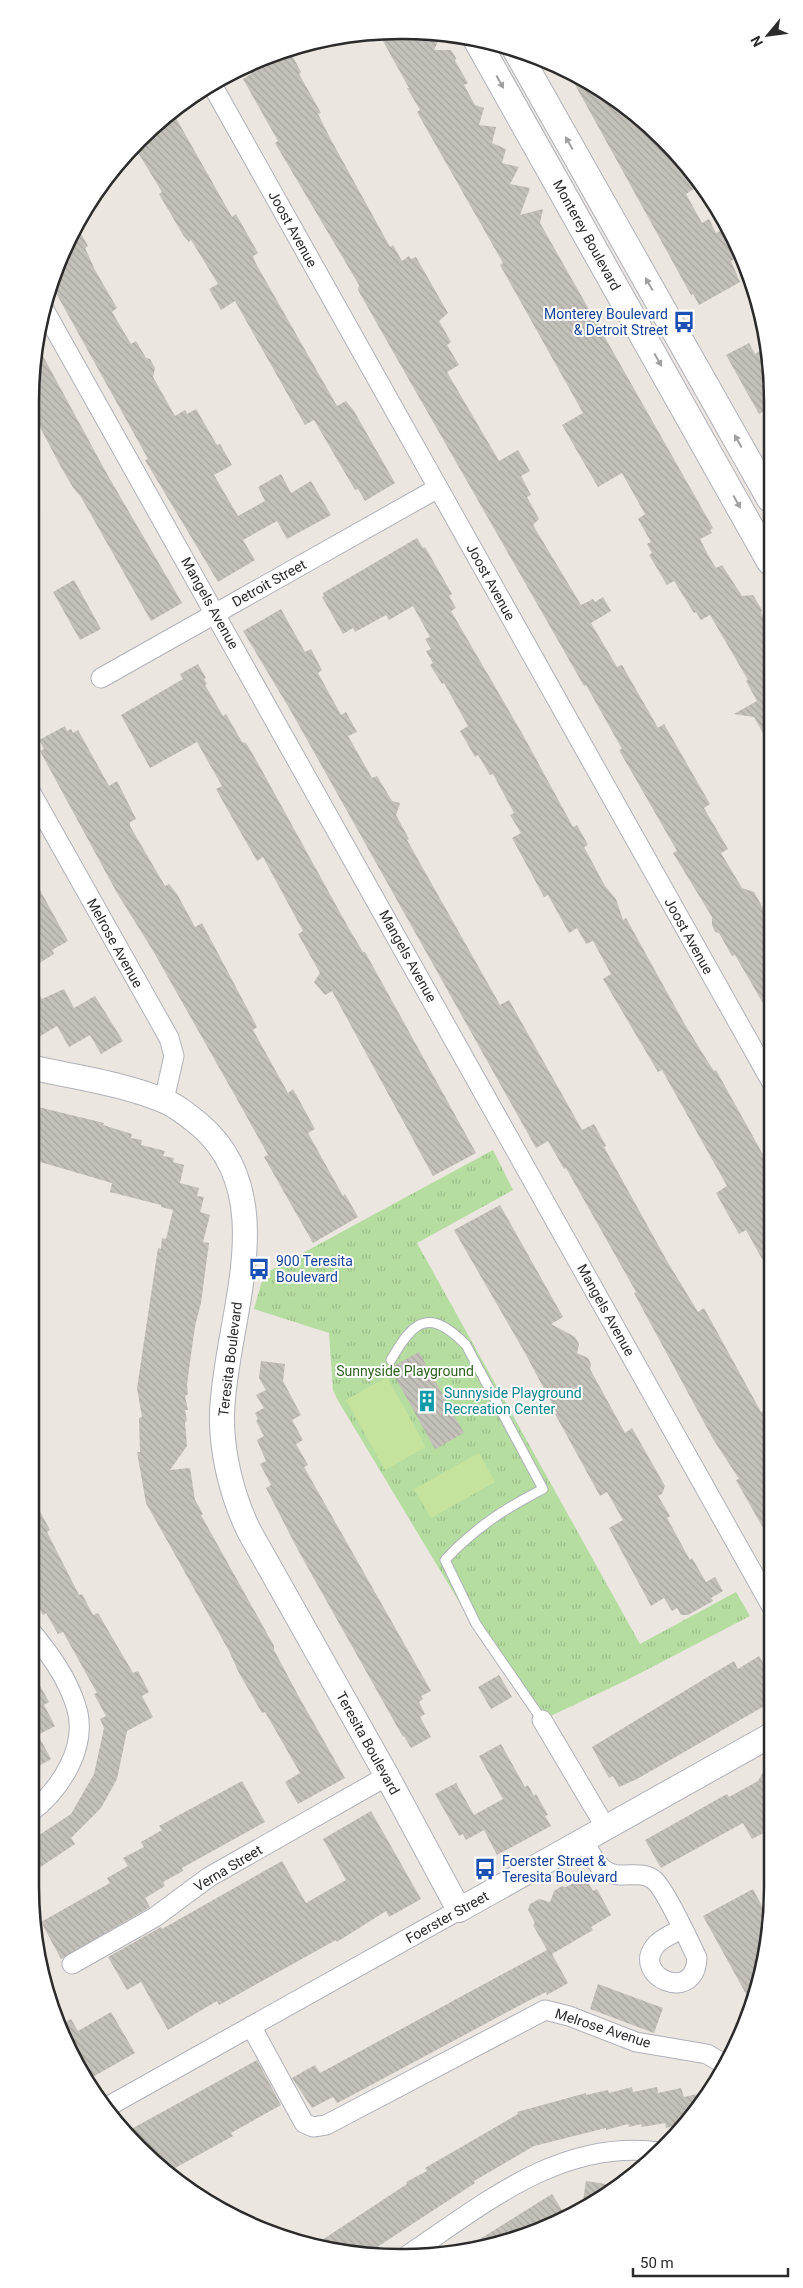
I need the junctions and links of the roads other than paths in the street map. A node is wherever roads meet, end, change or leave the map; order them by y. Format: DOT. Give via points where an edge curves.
graph roads {
  1 [pos="481,48"];
  2 [pos="521,59"];
  3 [pos="215,90"];
  4 [pos="49,318"];
  5 [pos="438,488"];
  6 [pos="764,488"];
  7 [pos="764,551"];
  8 [pos="215,613"];
  9 [pos="101,678"];
  10 [pos="39,807"];
  11 [pos="39,1069"];
  12 [pos="764,1069"];
  13 [pos="164,1100"];
  14 [pos="391,1360"];
  15 [pos="764,1593"];
  16 [pos="39,1642"];
  17 [pos="542,1720"];
  18 [pos="764,1739"];
  19 [pos="387,1776"];
  20 [pos="39,1806"];
  21 [pos="606,1828"];
  22 [pos="583,1840"];
  23 [pos="459,1910"];
  24 [pos="681,1929"];
  25 [pos="72,1964"];
  26 [pos="251,2026"];
  27 [pos="719,2061"];
  28 [pos="112,2105"];
  29 [pos="650,2151"];
  30 [pos="417,2248"];
  1 -- 7 [label="main road, Monterey Boulevard, one-way"];
  6 -- 2 [label="main road, one-way"];
  3 -- 5 [label="street, Joost Avenue"];
  4 -- 8 [label="street, Mangels Avenue"];
  5 -- 8 [label="street, Detroit Street"];
  5 -- 12 [label="street, Joost Avenue"];
  8 -- 9 [label="street, Detroit Street"];
  8 -- 15 [label="street, Mangels Avenue"];
  10 -- 13 [label="street, Melrose Avenue" via="169,1038 174,1056"];
  11 -- 13 [label="street, Teresita Boulevard"];
  13 -- 19 [label="street, Teresita Boulevard" via="187,1115 214,1140 228,1158 240,1184 246,1242 222,1414 224,1446 236,1497 250,1531"];
  14 -- 17 [label="lane" via="414,1327 427,1323 441,1324 452,1332 466,1345 543,1489 504,1510 468,1536 445,1560 476,1624"];
  16 -- 20 [label="street" via="66,1679 77,1707 79,1734 63,1779"];
  17 -- 21 [label="street"];
  18 -- 21 [label="street, Foerster Street"];
  19 -- 23 [label="street, Teresita Boulevard"];
  19 -- 25 [label="street, Verna Street" via="209,1877 155,1917"];
  21 -- 22 [label="street, Foerster Street"];
  22 -- 23 [label="street, Foerster Street"];
  22 -- 24 [label="street" via="604,1870 614,1875 646,1875 655,1880"];
  23 -- 26 [label="street, Foerster Street"];
  26 -- 27 [label="street, Melrose Avenue" via="304,2123 313,2127 326,2125 540,2013 552,2010 636,2042 707,2054"];
  26 -- 28 [label="street, Foerster Street"];
  29 -- 30 [label="street" via="604,2151 550,2166 518,2182"];
}
